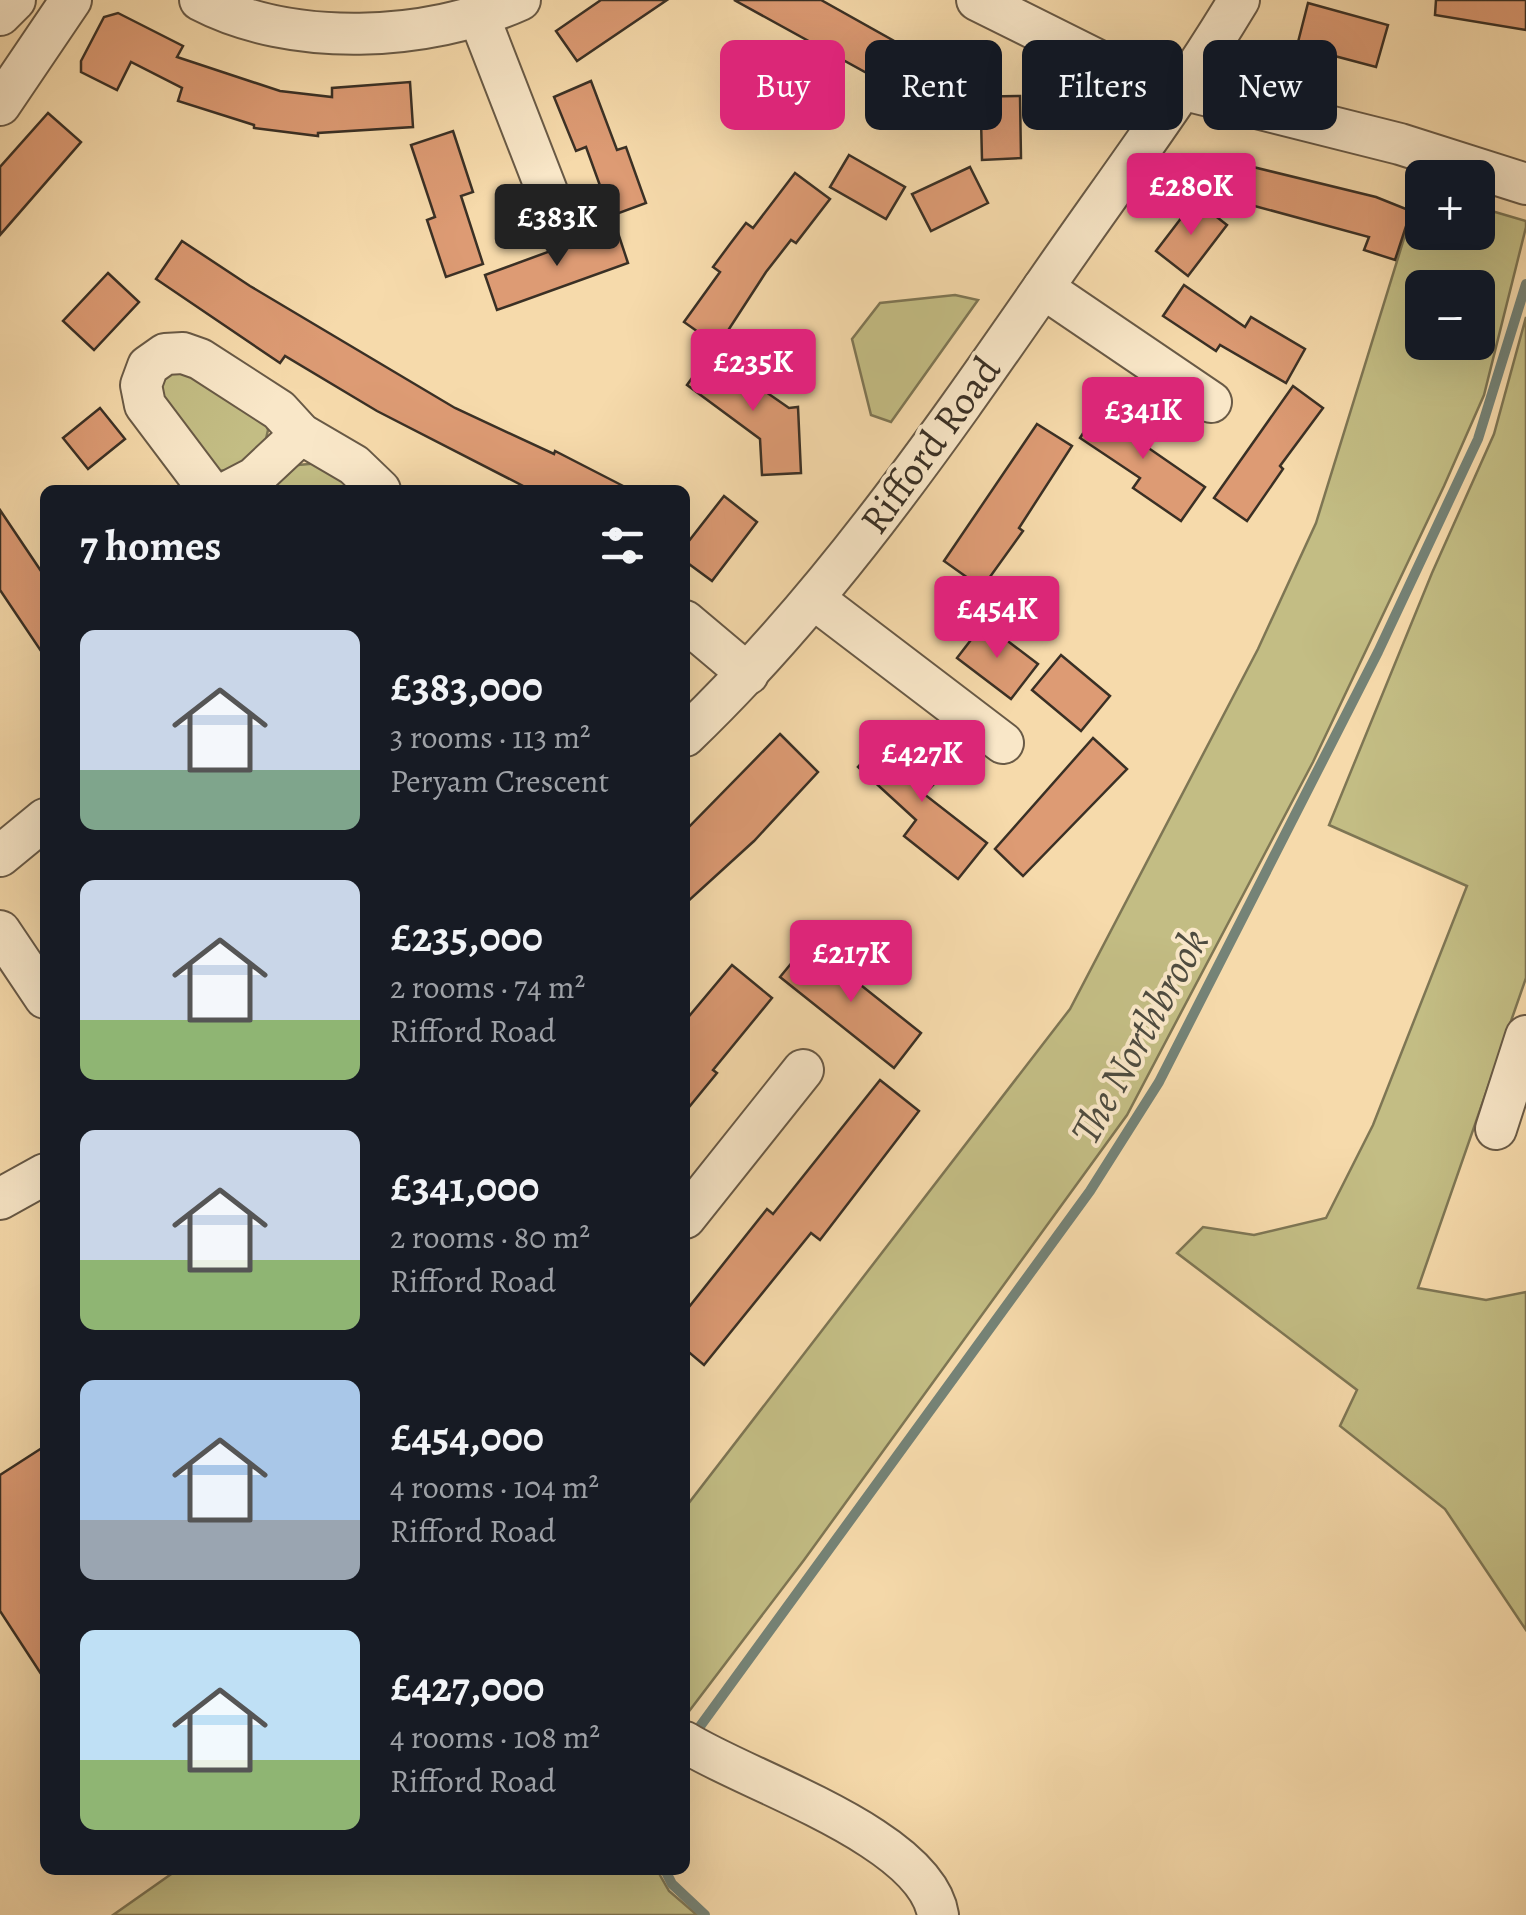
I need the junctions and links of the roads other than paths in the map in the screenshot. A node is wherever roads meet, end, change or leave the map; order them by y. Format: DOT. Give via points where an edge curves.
graph roads {
  1 [pos="14,0"];
  2 [pos="71,0"];
  3 [pos="200,0"];
  4 [pos="520,0"];
  5 [pos="977,0"];
  6 [pos="1239,0"];
  7 [pos="478,14"];
  8 [pos="0,15"];
  9 [pos="1185,90"];
  10 [pos="0,105"];
  11 [pos="1526,184"];
  12 [pos="548,194"];
  13 [pos="1043,288"];
  14 [pos="1211,402"];
  15 [pos="301,434"];
  16 [pos="205,485"];
  17 [pos="240,485"];
  18 [pos="375,485"];
  19 [pos="814,599"];
  20 [pos="690,625"];
  21 [pos="748,674"];
  22 [pos="690,731"];
  23 [pos="1003,744"];
  24 [pos="40,823"];
  25 [pos="0,856"];
  26 [pos="0,930"];
  27 [pos="40,990"];
  28 [pos="1526,1036"];
  29 [pos="803,1070"];
  30 [pos="1496,1129"];
  31 [pos="40,1177"];
  32 [pos="0,1199"];
  33 [pos="690,1212"];
  34 [pos="699,1751"];
  35 [pos="938,1915"];
  1 -- 8 [label="street"];
  2 -- 10 [label="street"];
  3 -- 7 [label="street" via="302,33 367,33"];
  4 -- 7 [label="street"];
  5 -- 9 [label="street" via="1119,74"];
  6 -- 9 [label="street, Rifford Road"];
  7 -- 12 [label="street"];
  9 -- 11 [label="street" via="1400,144"];
  9 -- 13 [label="street, Rifford Road"];
  13 -- 14 [label="street"];
  13 -- 19 [label="street, Rifford Road"];
  15 -- 16 [label="street" via="279,410 200,359 165,354 148,366 141,385 145,405"];
  15 -- 17 [label="street"];
  15 -- 18 [label="street" via="354,464"];
  19 -- 21 [label="street, Rifford Road"];
  19 -- 23 [label="street"];
  20 -- 21 [label="street"];
  21 -- 22 [label="street, Rifford Road"];
  24 -- 25 [label="street"];
  26 -- 27 [label="street"];
  28 -- 30 [label="street"];
  29 -- 33 [label="street"];
  31 -- 32 [label="street"];
  34 -- 35 [label="street" via="854,1827 918,1876 935,1895"];
}
